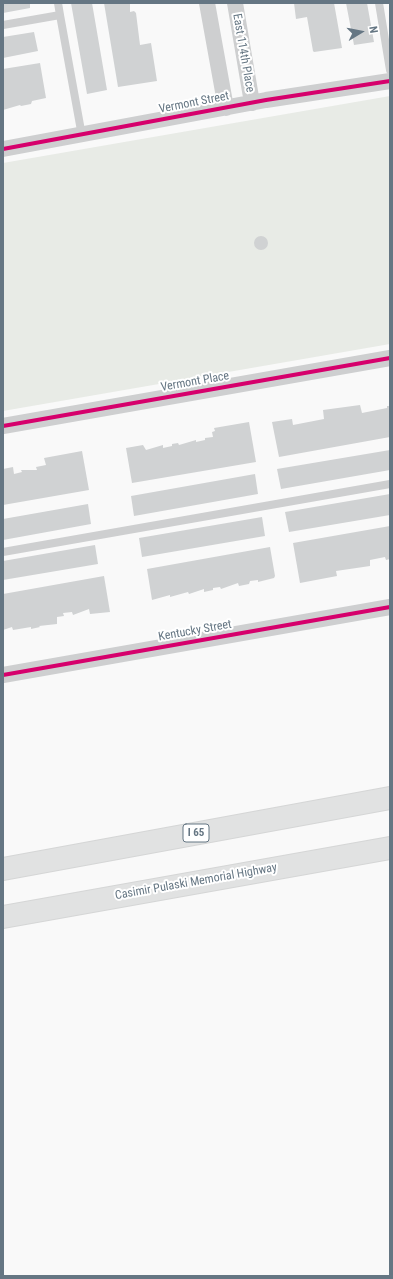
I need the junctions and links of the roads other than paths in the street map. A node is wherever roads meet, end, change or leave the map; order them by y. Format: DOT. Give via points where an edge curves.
graph roads {
  1 [pos="58,3"];
  2 [pos="207,3"];
  3 [pos="235,3"];
  4 [pos="379,3"];
  5 [pos="60,15"];
  6 [pos="3,25"];
  7 [pos="390,70"];
  8 [pos="390,81"];
  9 [pos="252,103"];
  10 [pos="226,108"];
  11 [pos="82,136"];
  12 [pos="3,149"];
  13 [pos="390,358"];
  14 [pos="3,426"];
  15 [pos="390,484"];
  16 [pos="3,552"];
  17 [pos="390,607"];
  18 [pos="3,674"];
  19 [pos="390,798"];
  20 [pos="390,848"];
  21 [pos="3,869"];
  22 [pos="3,917"];
  1 -- 5 [label="lane"];
  2 -- 10 [label="street"];
  3 -- 9 [label="street, East 114th Place"];
  4 -- 7 [label="lane"];
  5 -- 6 [label="lane"];
  5 -- 11 [label="lane"];
  8 -- 9 [label="street, Vermont Street"];
  9 -- 10 [label="street, Vermont Street"];
  10 -- 11 [label="street, Vermont Street"];
  11 -- 12 [label="street, Vermont Street"];
  13 -- 14 [label="street, Vermont Place"];
  15 -- 16 [label="lane"];
  17 -- 18 [label="street, Kentucky Street"];
  19 -- 21 [label="highway, I 65"];
  20 -- 22 [label="highway, Casimir Pulaski Memorial Highway"];
}
